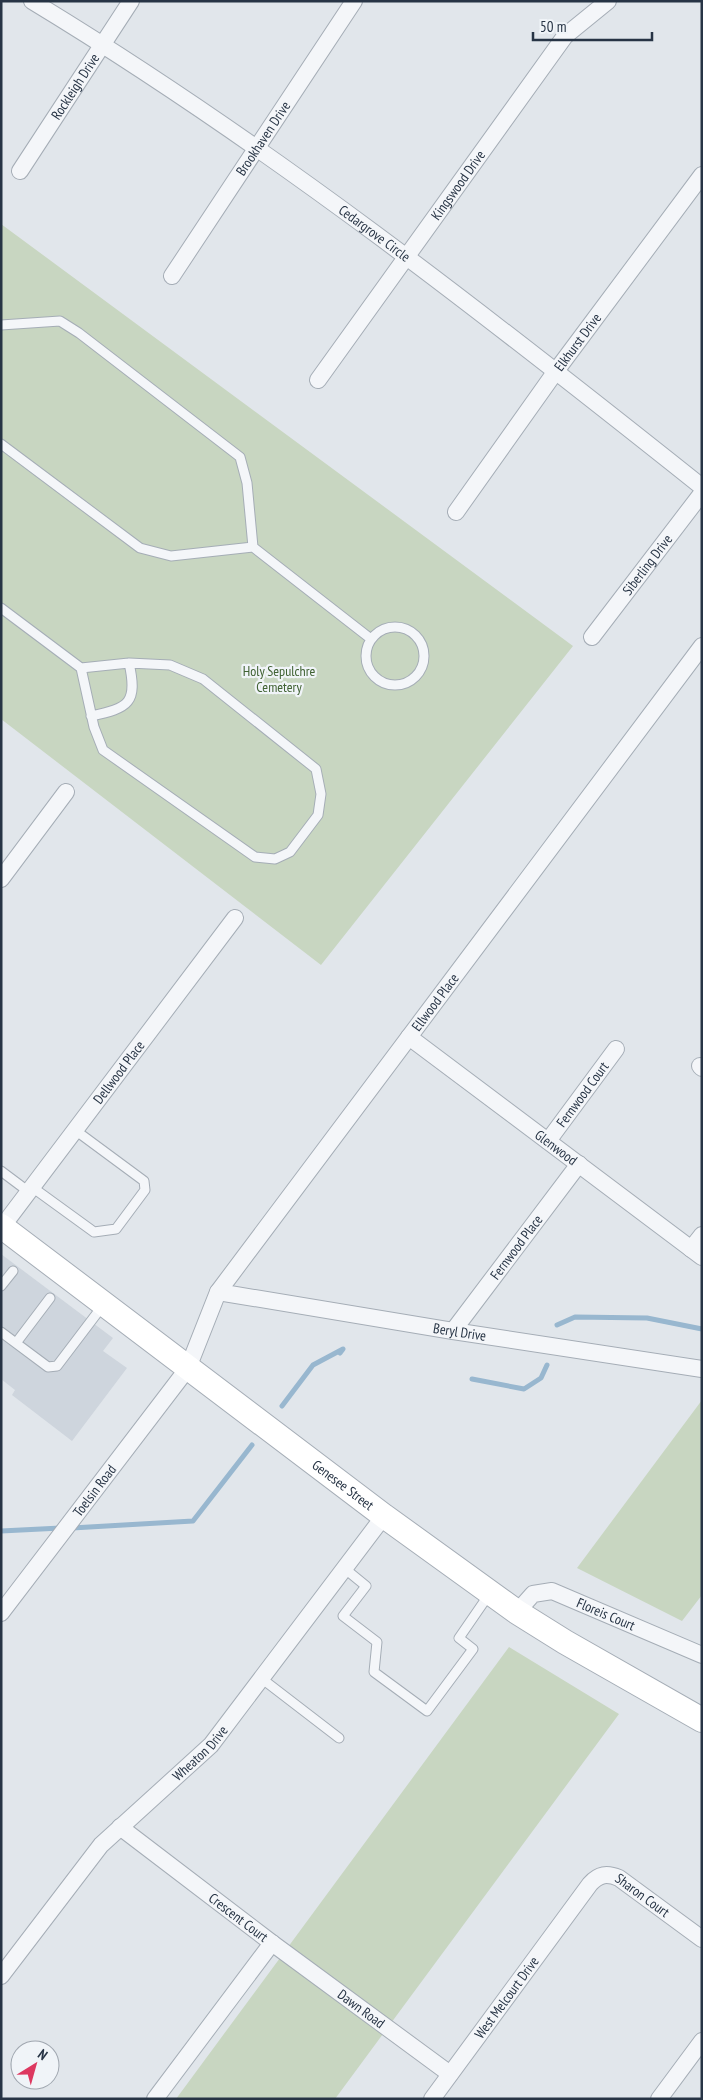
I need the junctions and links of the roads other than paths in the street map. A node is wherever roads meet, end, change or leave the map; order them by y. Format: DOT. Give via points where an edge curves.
graph roads {
  1 [pos="32,1"];
  2 [pos="131,1"];
  3 [pos="354,1"];
  4 [pos="608,1"];
  5 [pos="104,44"];
  6 [pos="256,149"];
  7 [pos="20,171"];
  8 [pos="702,175"];
  9 [pos="406,257"];
  10 [pos="172,276"];
  11 [pos="1,325"];
  12 [pos="556,370"];
  13 [pos="318,380"];
  14 [pos="1,444"];
  15 [pos="702,487"];
  16 [pos="702,493"];
  17 [pos="456,512"];
  18 [pos="253,547"];
  19 [pos="1,608"];
  20 [pos="592,637"];
  21 [pos="371,639"];
  22 [pos="702,646"];
  23 [pos="129,663"];
  24 [pos="81,668"];
  25 [pos="91,716"];
  26 [pos="66,792"];
  27 [pos="1,878"];
  28 [pos="235,918"];
  29 [pos="409,1037"];
  30 [pos="616,1049"];
  31 [pos="75,1130"];
  32 [pos="548,1141"];
  33 [pos="579,1164"];
  34 [pos="1,1171"];
  35 [pos="30,1190"];
  36 [pos="2,1226"];
  37 [pos="702,1235"];
  38 [pos="696,1253"];
  39 [pos="13,1271"];
  40 [pos="1,1286"];
  41 [pos="218,1292"];
  42 [pos="50,1298"];
  43 [pos="104,1304"];
  44 [pos="453,1331"];
  45 [pos="1,1332"];
  46 [pos="16,1343"];
  47 [pos="188,1368"];
  48 [pos="702,1369"];
  49 [pos="384,1516"];
  50 [pos="344,1568"];
  51 [pos="490,1593"];
  52 [pos="517,1612"];
  53 [pos="1,1613"];
  54 [pos="702,1655"];
  55 [pos="261,1678"];
  56 [pos="702,1720"];
  57 [pos="339,1738"];
  58 [pos="120,1827"];
  59 [pos="582,1895"];
  60 [pos="702,1939"];
  61 [pos="272,1943"];
  62 [pos="1,1976"];
  63 [pos="702,2042"];
  64 [pos="450,2074"];
  65 [pos="155,2099"];
  66 [pos="432,2099"];
  67 [pos="659,2099"];
  1 -- 5 [label="street, Cedargrove Circle"];
  2 -- 5 [label="street, Rockleigh Drive"];
  3 -- 6 [label="street, Brookhaven Drive"];
  4 -- 9 [label="street, Kingswood Drive" via="565,36"];
  5 -- 6 [label="street, Cedargrove Circle"];
  5 -- 7 [label="street, Rockleigh Drive"];
  6 -- 9 [label="street, Cedargrove Circle"];
  6 -- 10 [label="street, Brookhaven Drive"];
  8 -- 12 [label="street, Elkhurst Drive"];
  9 -- 12 [label="street, Cedargrove Circle"];
  9 -- 13 [label="street, Kingswood Drive"];
  11 -- 18 [label="lane" via="60,321 240,457 247,483"];
  12 -- 15 [label="street, Cedargrove Circle"];
  12 -- 17 [label="street, Elkhurst Drive"];
  14 -- 18 [label="lane" via="140,548 171,556"];
  16 -- 20 [label="street, Siberling Drive"];
  18 -- 21 [label="lane"];
  19 -- 24 [label="lane"];
  21 -- 21 [label="lane" via="378,632 395,626 412,632 424,649 425,659 420,673 398,685 378,680 366,660"];
  22 -- 29 [label="street, Ellwood Place"];
  23 -- 24 [label="lane"];
  23 -- 25 [label="lane" via="134,684 129,702 117,711"];
  23 -- 25 [label="lane" via="170,665 203,679 316,770 321,794 318,816 290,852 275,859 255,857 103,750"];
  24 -- 25 [label="lane"];
  26 -- 27 [label="street"];
  28 -- 31 [label="street, Dellwood Place"];
  29 -- 32 [label="street, Glenwood"];
  29 -- 41 [label="street, Ellwood Place"];
  30 -- 32 [label="street, Fernwood Court"];
  31 -- 35 [label="street, Dellwood Place"];
  31 -- 35 [label="lane" via="144,1181 145,1190 116,1229 94,1232"];
  32 -- 33 [label="street, Glenwood"];
  33 -- 38 [label="street, Glenwood"];
  33 -- 44 [label="street, Fernwood Place"];
  34 -- 35 [label="lane"];
  35 -- 36 [label="street, Dellwood Place"];
  36 -- 43 [label="main road, Genesee Street"];
  37 -- 38 [label="street"];
  39 -- 40 [label="lane"];
  41 -- 44 [label="street, Beryl Drive"];
  41 -- 47 [label="street, Ellwood Place"];
  42 -- 46 [label="lane"];
  43 -- 46 [label="lane" via="57,1366 48,1367"];
  43 -- 47 [label="main road, Genesee Street"];
  44 -- 48 [label="street, Beryl Drive"];
  45 -- 46 [label="lane"];
  47 -- 49 [label="main road, Genesee Street"];
  47 -- 53 [label="street, Toelsin Road"];
  49 -- 50 [label="street, Wheaton Drive"];
  49 -- 51 [label="main road, Genesee Street"];
  50 -- 51 [label="lane" via="366,1586 343,1616 377,1642 374,1672 427,1711 473,1649 459,1638"];
  50 -- 55 [label="street, Wheaton Drive"];
  51 -- 52 [label="main road, Genesee Street"];
  52 -- 54 [label="street, Floreis Court" via="534,1594 552,1591"];
  52 -- 56 [label="main road, Genesee Street"];
  55 -- 57 [label="lane"];
  55 -- 58 [label="street, Wheaton Drive" via="211,1745"];
  58 -- 61 [label="street, Crescent Court"];
  58 -- 62 [label="street, Wheaton Drive" via="101,1845"];
  59 -- 60 [label="street, Sharon Court" via="593,1881 601,1875 610,1874"];
  59 -- 64 [label="street, West Melcourt Drive"];
  61 -- 64 [label="street, Dawn Road"];
  61 -- 65 [label="street, Crescent Court"];
  63 -- 67 [label="street"];
  64 -- 66 [label="street, West Melcourt Drive"];
}
